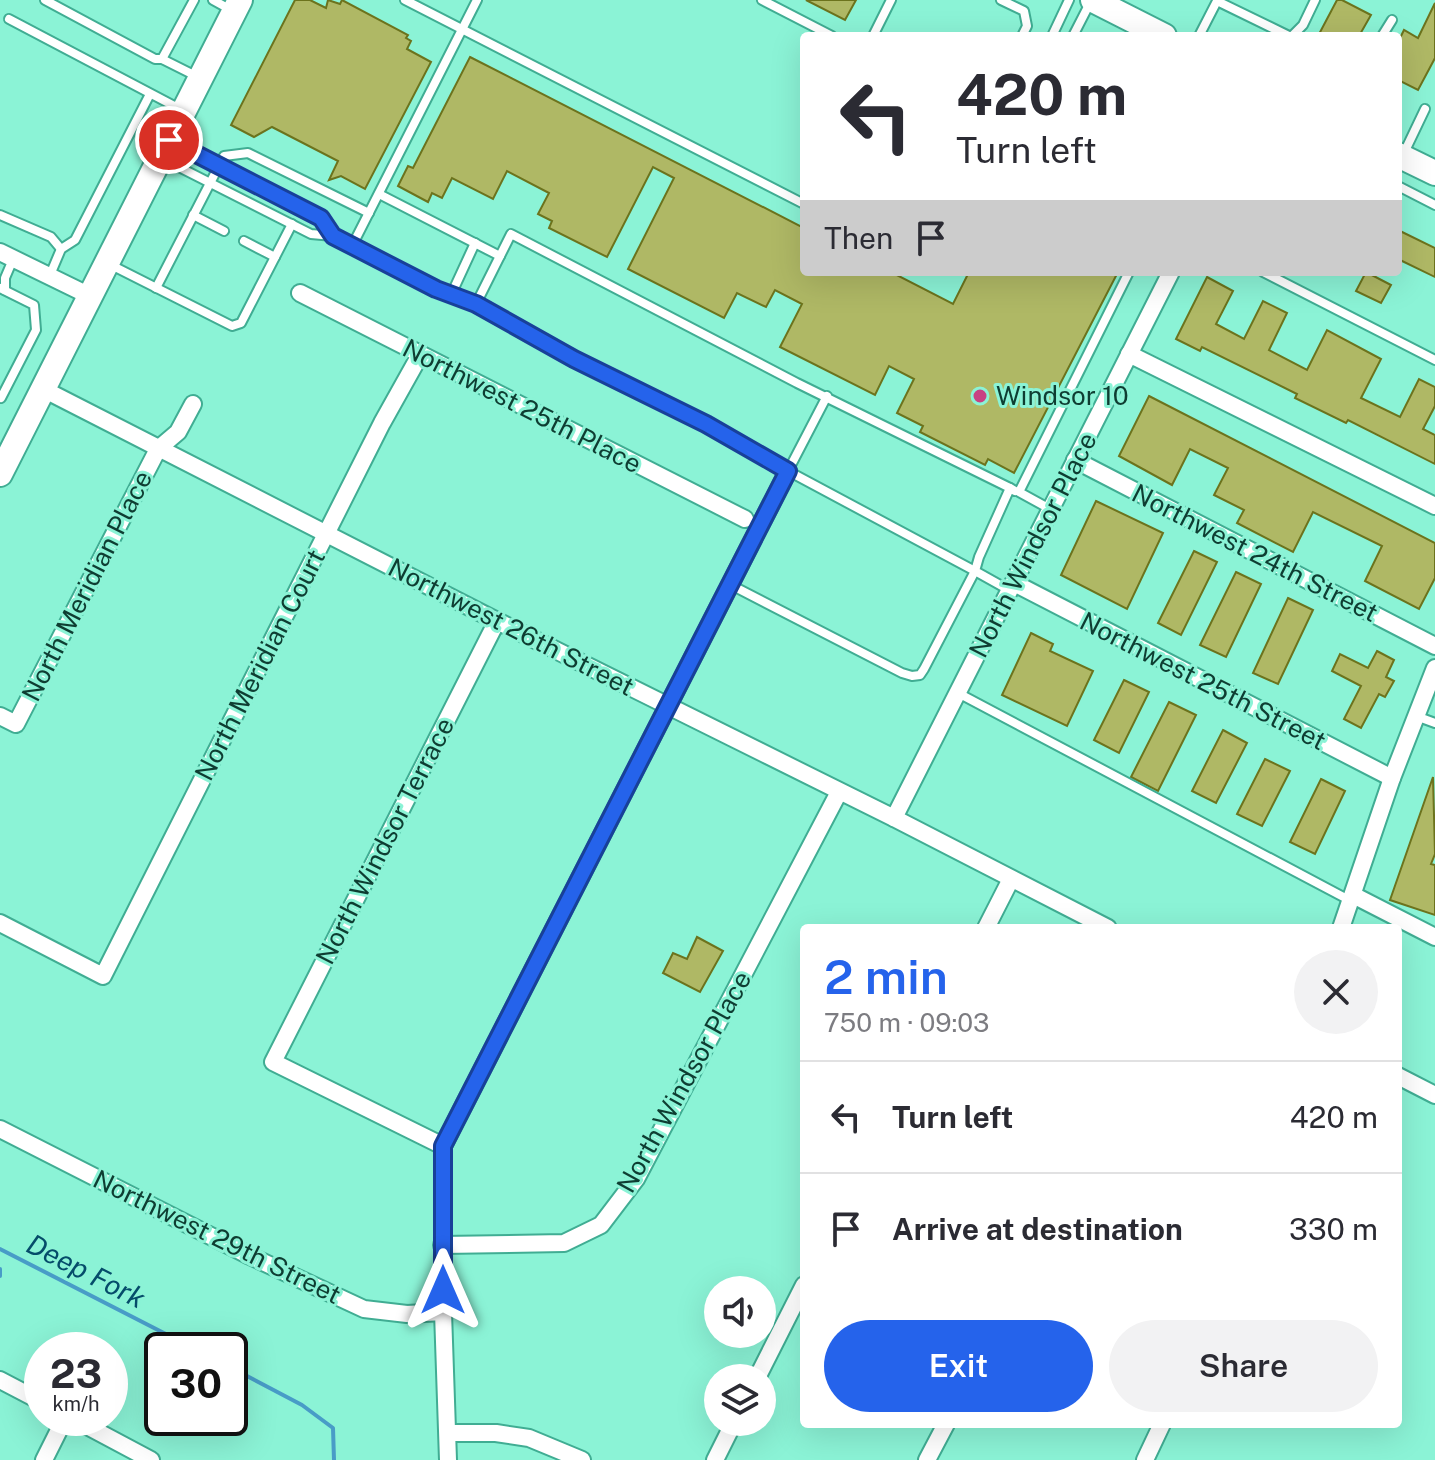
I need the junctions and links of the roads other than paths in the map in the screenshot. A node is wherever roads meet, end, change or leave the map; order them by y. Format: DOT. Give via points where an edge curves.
graph roads {
  1 [pos="45,0"];
  2 [pos="194,0"];
  3 [pos="405,0"];
  4 [pos="477,0"];
  5 [pos="762,0"];
  6 [pos="891,0"];
  7 [pos="1001,0"];
  8 [pos="1069,0"];
  9 [pos="1092,0"];
  10 [pos="1315,0"];
  11 [pos="1217,1"];
  12 [pos="229,4"];
  13 [pos="779,4"];
  14 [pos="9,19"];
  15 [pos="1392,20"];
  16 [pos="462,29"];
  17 [pos="825,32"];
  18 [pos="875,32"];
  19 [pos="1024,32"];
  20 [pos="1054,32"];
  21 [pos="1075,32"];
  22 [pos="1156,32"];
  23 [pos="1201,32"];
  24 [pos="1282,32"];
  25 [pos="1295,32"];
  26 [pos="1384,32"];
  27 [pos="162,59"];
  28 [pos="201,78"];
  29 [pos="150,94"];
  30 [pos="1425,109"];
  31 [pos="184,111"];
  32 [pos="165,149"];
  33 [pos="1404,163"];
  34 [pos="219,166"];
  35 [pos="1435,173"];
  36 [pos="210,183"];
  37 [pos="1402,188"];
  38 [pos="379,194"];
  39 [pos="800,202"];
  40 [pos="1435,205"];
  41 [pos="369,213"];
  42 [pos="0,215"];
  43 [pos="193,215"];
  44 [pos="292,224"];
  45 [pos="224,231"];
  46 [pos="333,236"];
  47 [pos="244,241"];
  48 [pos="475,243"];
  49 [pos="352,246"];
  50 [pos="61,249"];
  51 [pos="7,255"];
  52 [pos="500,256"];
  53 [pos="275,257"];
  54 [pos="107,263"];
  55 [pos="50,275"];
  56 [pos="1127,276"];
  57 [pos="1169,276"];
  58 [pos="1271,276"];
  59 [pos="156,288"];
  60 [pos="3,289"];
  61 [pos="300,293"];
  62 [pos="451,295"];
  63 [pos="90,296"];
  64 [pos="476,304"];
  65 [pos="1129,354"];
  66 [pos="420,355"];
  67 [pos="1435,360"];
  68 [pos="43,389"];
  69 [pos="827,396"];
  70 [pos="1,398"];
  71 [pos="193,404"];
  72 [pos="158,449"];
  73 [pos="1075,460"];
  74 [pos="788,471"];
  75 [pos="0,474"];
  76 [pos="1014,490"];
  77 [pos="1435,506"];
  78 [pos="1051,509"];
  79 [pos="745,519"];
  80 [pos="327,533"];
  81 [pos="975,571"];
  82 [pos="1012,587"];
  83 [pos="728,591"];
  84 [pos="497,621"];
  85 [pos="1435,646"];
  86 [pos="1435,668"];
  87 [pos="958,693"];
  88 [pos="669,706"];
  89 [pos="0,716"];
  90 [pos="1416,716"];
  91 [pos="1435,723"];
  92 [pos="1392,778"];
  93 [pos="839,792"];
  94 [pos="894,818"];
  95 [pos="1011,879"];
  96 [pos="1352,898"];
  97 [pos="0,923"];
  98 [pos="988,924"];
  99 [pos="1100,924"];
  100 [pos="1342,924"];
  101 [pos="1435,937"];
  102 [pos="1402,1078"];
  103 [pos="1435,1095"];
  104 [pos="0,1129"];
  105 [pos="443,1146"];
  106 [pos="442,1245"];
  107 [pos="800,1293"];
  108 [pos="443,1312"];
  109 [pos="764,1364"];
  110 [pos="0,1380"];
  111 [pos="24,1393"];
  112 [pos="944,1428"];
  113 [pos="1160,1428"];
  114 [pos="449,1433"];
  115 [pos="56,1436"];
  116 [pos="106,1436"];
  117 [pos="727,1436"];
  118 [pos="44,1460"];
  119 [pos="151,1460"];
  120 [pos="448,1460"];
  121 [pos="582,1460"];
  122 [pos="715,1460"];
  123 [pos="927,1460"];
  124 [pos="1145,1460"];
  1 -- 27 [label="lane"];
  2 -- 27 [label="lane"];
  3 -- 16 [label="lane"];
  4 -- 16 [label="lane"];
  5 -- 13 [label="lane"];
  6 -- 18 [label="lane"];
  7 -- 19 [label="lane" via="1024,11"];
  8 -- 20 [label="lane"];
  9 -- 21 [label="lane"];
  9 -- 22 [label="main road"];
  10 -- 25 [label="lane"];
  11 -- 23 [label="lane"];
  11 -- 24 [label="lane"];
  12 -- 28 [label="main road"];
  13 -- 17 [label="lane"];
  14 -- 29 [label="lane"];
  15 -- 26 [label="lane"];
  16 -- 38 [label="lane"];
  16 -- 39 [label="lane"];
  27 -- 28 [label="lane"];
  28 -- 31 [label="main road"];
  29 -- 31 [label="lane"];
  29 -- 50 [label="lane" via="75,240"];
  30 -- 33 [label="lane"];
  31 -- 32 [label="main road"];
  32 -- 34 [label="lane"];
  32 -- 36 [label="lane"];
  32 -- 54 [label="main road"];
  33 -- 35 [label="main road"];
  34 -- 36 [label="lane"];
  34 -- 41 [label="lane" via="224,156 248,153"];
  34 -- 46 [label="lane" via="321,218"];
  36 -- 43 [label="lane"];
  36 -- 44 [label="lane"];
  37 -- 40 [label="lane"];
  38 -- 41 [label="lane"];
  38 -- 48 [label="lane"];
  41 -- 49 [label="lane"];
  42 -- 50 [label="lane" via="51,237"];
  43 -- 45 [label="lane"];
  43 -- 59 [label="lane"];
  44 -- 46 [label="lane" via="311,234"];
  44 -- 53 [label="lane"];
  46 -- 49 [label="lane"];
  47 -- 53 [label="lane"];
  48 -- 52 [label="lane"];
  48 -- 62 [label="lane"];
  49 -- 62 [label="lane"];
  50 -- 55 [label="lane"];
  51 -- 55 [label="street"];
  51 -- 60 [label="lane"];
  52 -- 64 [label="lane"];
  52 -- 69 [label="lane" via="511,234"];
  53 -- 59 [label="lane" via="237,325"];
  54 -- 59 [label="lane"];
  54 -- 63 [label="main road"];
  55 -- 63 [label="street"];
  56 -- 76 [label="lane"];
  57 -- 65 [label="street, North Windsor Place"];
  58 -- 67 [label="lane"];
  60 -- 70 [label="lane" via="34,305 36,330"];
  61 -- 66 [label="street, Northwest 25th Place"];
  62 -- 64 [label="lane"];
  63 -- 68 [label="main road"];
  64 -- 74 [label="lane"];
  65 -- 73 [label="street, North Windsor Place"];
  65 -- 77 [label="street"];
  66 -- 79 [label="street, Northwest 25th Place"];
  66 -- 80 [label="street, North Meridian Court"];
  68 -- 72 [label="street, Northwest 26th Street"];
  68 -- 75 [label="main road"];
  69 -- 74 [label="lane"];
  69 -- 76 [label="lane"];
  71 -- 72 [label="street, North Meridian Place" via="178,432"];
  72 -- 80 [label="street, Northwest 26th Street"];
  72 -- 89 [label="street, North Meridian Place" via="16,724"];
  73 -- 78 [label="street, North Windsor Place"];
  73 -- 85 [label="street, Northwest 24th Street"];
  74 -- 81 [label="lane"];
  74 -- 83 [label="street"];
  76 -- 78 [label="lane"];
  76 -- 81 [label="lane"];
  78 -- 82 [label="street, North Windsor Place"];
  80 -- 84 [label="street, Northwest 26th Street"];
  80 -- 97 [label="street, North Meridian Court" via="103,976"];
  81 -- 82 [label="lane"];
  81 -- 83 [label="lane" via="924,669 912,676"];
  82 -- 87 [label="street, North Windsor Place"];
  82 -- 92 [label="street, Northwest 25th Street"];
  83 -- 88 [label="street"];
  84 -- 88 [label="street, Northwest 26th Street"];
  84 -- 105 [label="street, North Windsor Terrace" via="273,1062"];
  86 -- 90 [label="street"];
  87 -- 94 [label="street, North Windsor Place"];
  87 -- 96 [label="lane"];
  88 -- 93 [label="street, Northwest 26th Street"];
  88 -- 105 [label="street"];
  90 -- 91 [label="lane"];
  90 -- 92 [label="street"];
  92 -- 96 [label="street"];
  93 -- 94 [label="street, Northwest 26th Street"];
  93 -- 106 [label="street, North Windsor Place" via="636,1179 601,1225 564,1243"];
  94 -- 95 [label="street, Northwest 26th Street"];
  95 -- 98 [label="street"];
  95 -- 99 [label="street, Northwest 26th Street"];
  96 -- 100 [label="street"];
  96 -- 101 [label="street"];
  102 -- 103 [label="street"];
  104 -- 108 [label="street, Northwest 29th Street" via="364,1309"];
  105 -- 106 [label="street"];
  106 -- 108 [label="street"];
  107 -- 109 [label="street"];
  108 -- 114 [label="street"];
  110 -- 111 [label="street"];
  112 -- 123 [label="street"];
  113 -- 124 [label="street"];
  114 -- 120 [label="street"];
  114 -- 121 [label="street" via="529,1438"];
  115 -- 118 [label="street"];
  116 -- 119 [label="street"];
  117 -- 122 [label="street"];
}
